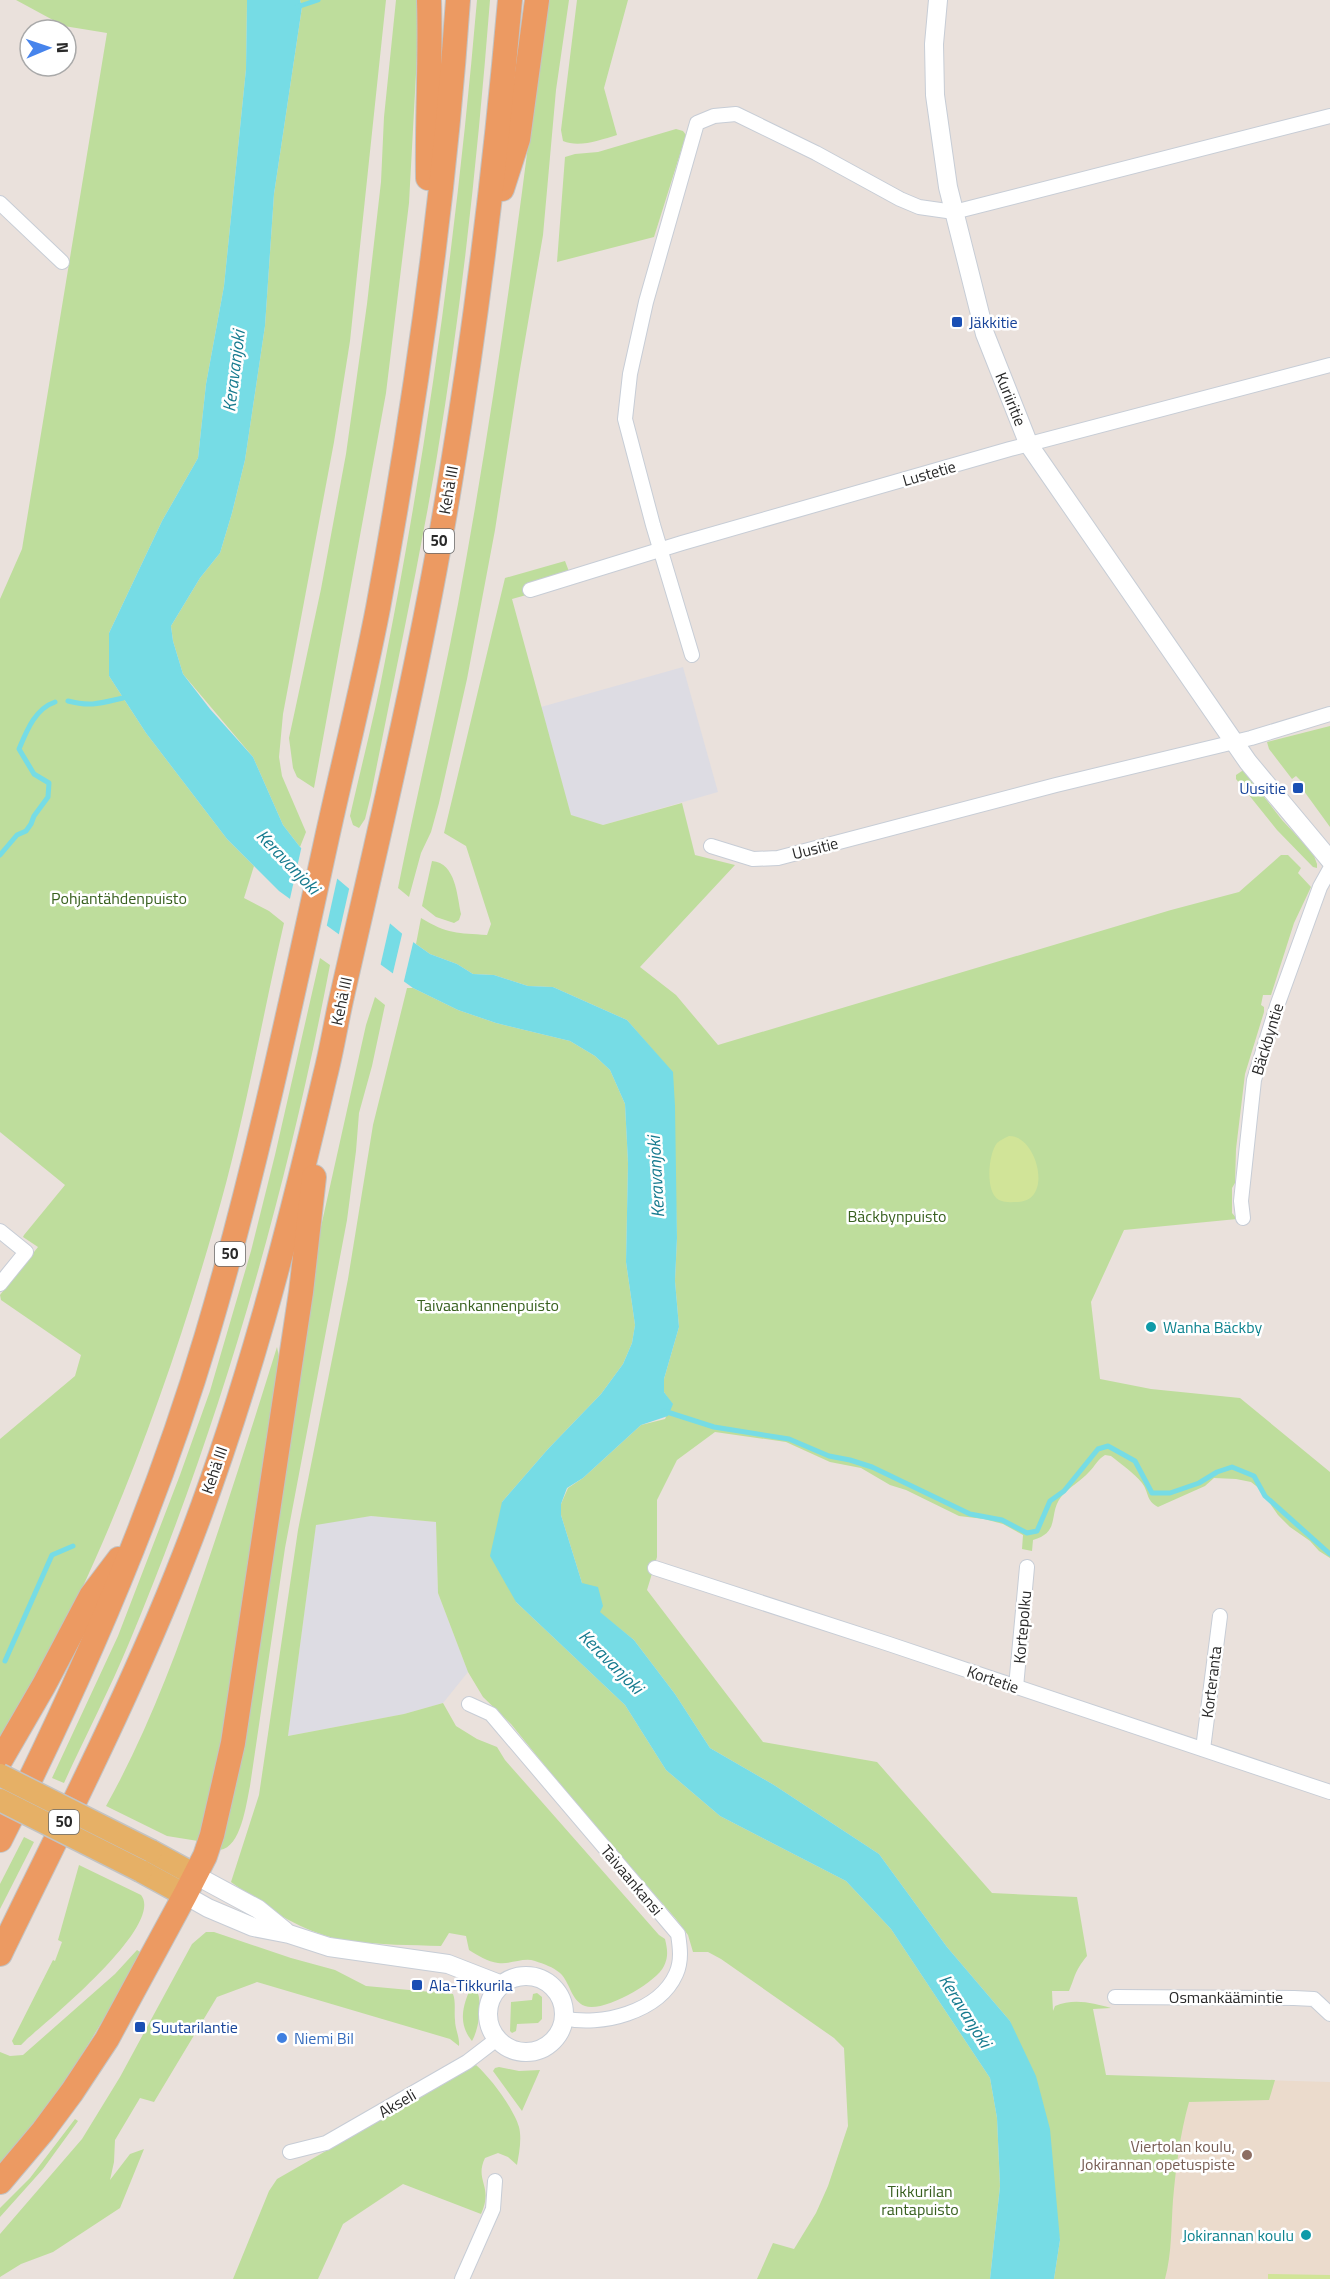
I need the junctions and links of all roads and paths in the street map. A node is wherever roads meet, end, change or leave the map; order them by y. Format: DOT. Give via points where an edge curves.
graph roads {
  1 [pos="429,0"];
  2 [pos="458,0"];
  3 [pos="510,0"];
  4 [pos="537,0"];
  5 [pos="938,0"];
  6 [pos="1330,116"];
  7 [pos="0,203"];
  8 [pos="954,212"];
  9 [pos="486,240"];
  10 [pos="62,262"];
  11 [pos="431,270"];
  12 [pos="1330,365"];
  13 [pos="1029,445"];
  14 [pos="661,550"];
  15 [pos="530,590"];
  16 [pos="692,655"];
  17 [pos="1330,714"];
  18 [pos="1234,742"];
  19 [pos="711,846"];
  20 [pos="1330,860"];
  21 [pos="1330,869"];
  22 [pos="327,1070"];
  23 [pos="1243,1218"];
  24 [pos="0,1231"];
  25 [pos="0,1284"];
  26 [pos="139,1534"];
  27 [pos="1027,1567"];
  28 [pos="655,1568"];
  29 [pos="1220,1616"];
  30 [pos="1016,1687"];
  31 [pos="469,1704"];
  32 [pos="1203,1749"];
  33 [pos="0,1761"];
  34 [pos="0,1775"];
  35 [pos="1330,1792"];
  36 [pos="0,1800"];
  37 [pos="0,1840"];
  38 [pos="146,1861"];
  39 [pos="190,1885"];
  40 [pos="0,1954"];
  41 [pos="502,1985"];
  42 [pos="1115,1997"];
  43 [pos="1330,2014"];
  44 [pos="563,2018"];
  45 [pos="497,2039"];
  46 [pos="290,2152"];
  47 [pos="495,2181"];
  48 [pos="0,2182"];
  49 [pos="462,2279"];
  1 -- 11 [label="highway"];
  2 -- 11 [label="highway, 50"];
  3 -- 9 [label="highway, Kehä III / 50"];
  4 -- 9 [label="highway" via="518,139"];
  5 -- 8 [label="street, Kuriiritie" via="935,95"];
  6 -- 8 [label="street"];
  7 -- 10 [label="street"];
  8 -- 13 [label="street, Kuriiritie" via="985,334"];
  8 -- 14 [label="street" via="919,207 900,199 736,114 697,123 654,270 626,397 625,419"];
  9 -- 22 [label="highway, Kehä III / 50" via="451,480 408,700"];
  11 -- 26 [label="highway, 50" via="377,613 298,968 230,1254 181,1416"];
  12 -- 13 [label="street, Lustetie"];
  13 -- 14 [label="street, Lustetie"];
  13 -- 18 [label="street, Kuriiritie"];
  14 -- 15 [label="street, Lustetie"];
  14 -- 16 [label="street"];
  17 -- 18 [label="street, Uusitie"];
  18 -- 19 [label="street, Uusitie" via="778,858 753,860"];
  18 -- 20 [label="street, Kuriiritie"];
  21 -- 23 [label="street, Bäckbyntie" via="1277,1005 1254,1080 1241,1201"];
  22 -- 39 [label="highway" via="301,1292 233,1743 212,1835"];
  22 -- 40 [label="highway, Kehä III / 50" via="283,1248 231,1421 186,1552 129,1690"];
  24 -- 25 [label="street" via="26,1252"];
  26 -- 33 [label="highway" via="91,1596"];
  26 -- 37 [label="highway, 50" via="91,1652"];
  27 -- 30 [label="street, Kortepolku"];
  28 -- 30 [label="street, Kortetie"];
  29 -- 32 [label="street, Korteranta"];
  30 -- 32 [label="street, Kortetie"];
  31 -- 44 [label="street, Taivaankansi" via="491,1714 678,1934 678,1972 672,1983 642,2008 601,2021"];
  32 -- 35 [label="street, Kortetie"];
  34 -- 38 [label="main road, bridge"];
  36 -- 38 [label="main road, bridge"];
  38 -- 39 [label="main road"];
  39 -- 41 [label="street" via="247,1924 329,1947 448,1964"];
  39 -- 48 [label="highway" via="107,2039 43,2131"];
  41 -- 44 [label="street" via="522,1976 544,1981 560,1997"];
  41 -- 45 [label="street" via="492,1996 488,2010"];
  42 -- 43 [label="street, Osmankäämintie" via="1294,1998 1314,2000"];
  44 -- 45 [label="street" via="557,2037 537,2050 514,2050"];
  45 -- 46 [label="street, Akseli" via="467,2062 336,2138"];
  47 -- 49 [label="street" via="494,2209"];
}
